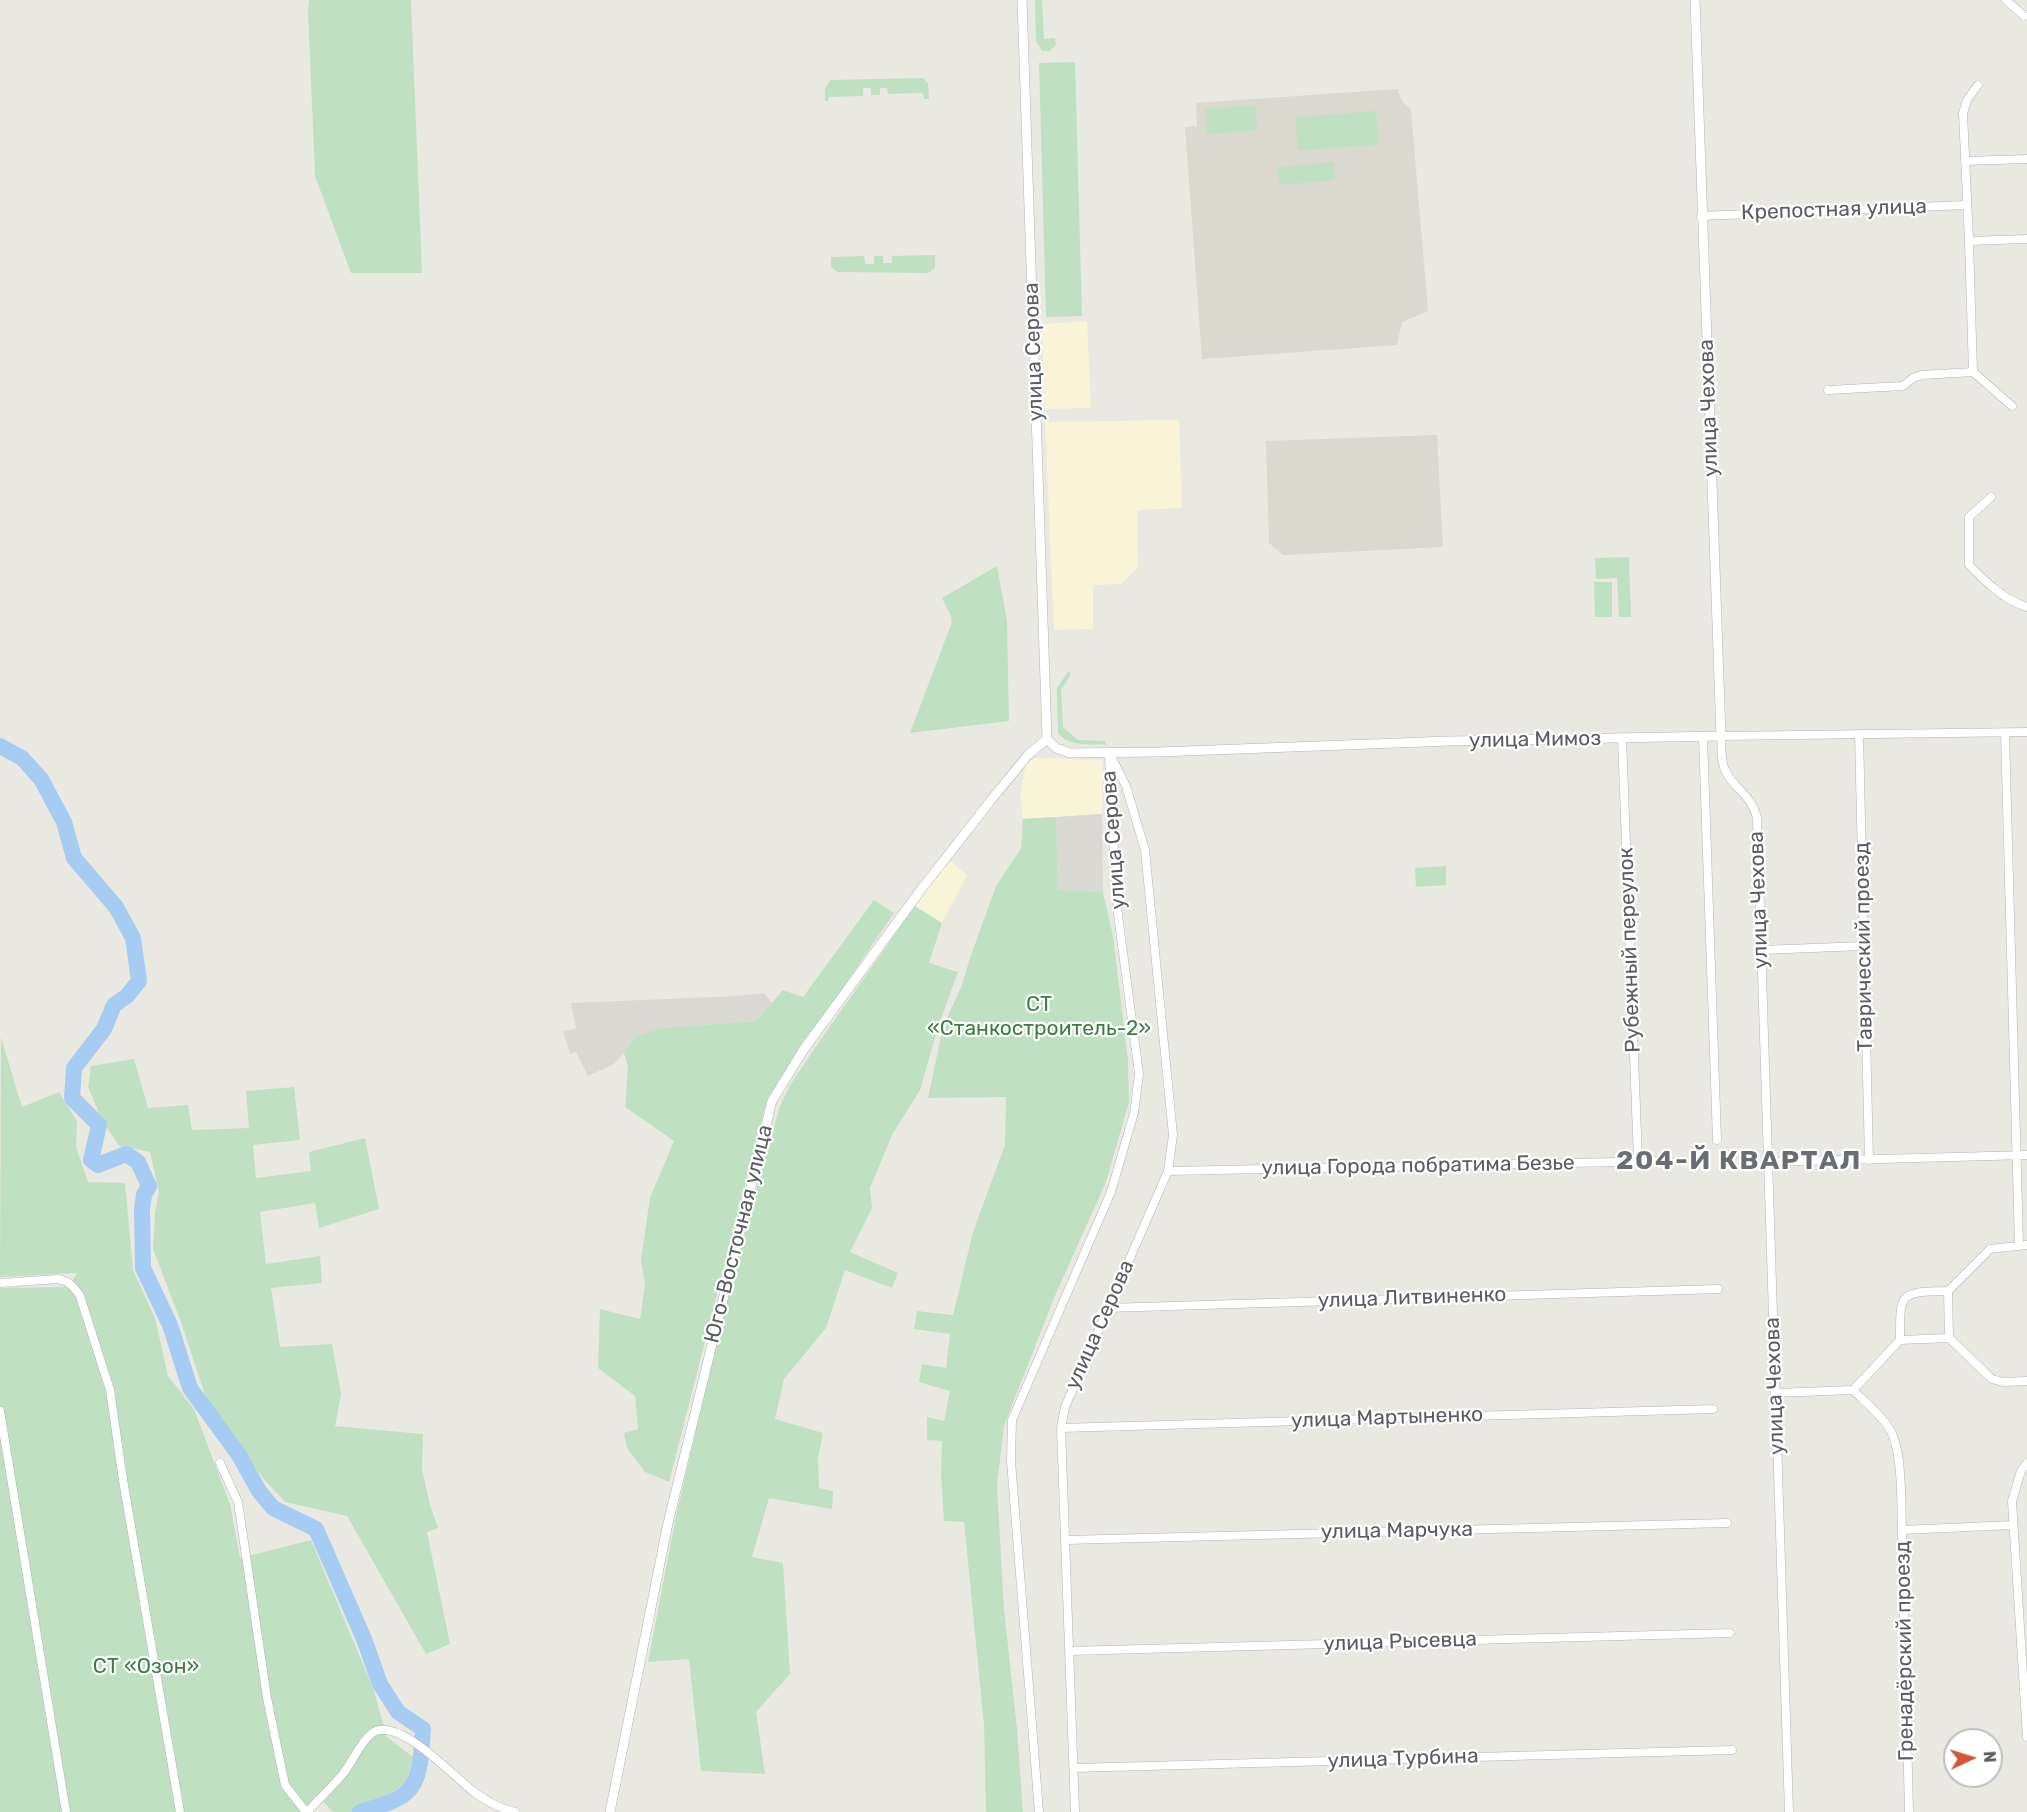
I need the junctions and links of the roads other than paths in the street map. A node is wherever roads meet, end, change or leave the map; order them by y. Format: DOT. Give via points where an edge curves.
graph roads {
  1 [pos="1022,0"];
  2 [pos="1695,0"];
  3 [pos="2006,0"];
  4 [pos="2024,16"];
  5 [pos="1978,85"];
  6 [pos="2027,159"];
  7 [pos="1965,161"];
  8 [pos="1967,205"];
  9 [pos="1701,216"];
  10 [pos="2027,239"];
  11 [pos="1969,241"];
  12 [pos="1973,372"];
  13 [pos="1828,390"];
  14 [pos="2012,406"];
  15 [pos="1991,498"];
  16 [pos="2027,608"];
  17 [pos="2027,732"];
  18 [pos="2005,733"];
  19 [pos="1859,734"];
  20 [pos="1721,736"];
  21 [pos="1703,737"];
  22 [pos="1622,738"];
  23 [pos="1047,739"];
  24 [pos="1109,752"];
  25 [pos="1864,946"];
  26 [pos="1761,950"];
  27 [pos="1717,1140"];
  28 [pos="2017,1154"];
  29 [pos="2027,1155"];
  30 [pos="1869,1160"];
  31 [pos="1638,1161"];
  32 [pos="1668,1161"];
  33 [pos="1768,1162"];
  34 [pos="1168,1171"];
  35 [pos="2023,1245"];
  36 [pos="0,1283"];
  37 [pos="1718,1288"];
  38 [pos="1948,1291"];
  39 [pos="1107,1308"];
  40 [pos="1948,1338"];
  41 [pos="1900,1340"];
  42 [pos="2027,1381"];
  43 [pos="1853,1390"];
  44 [pos="1775,1394"];
  45 [pos="1713,1408"];
  46 [pos="0,1411"];
  47 [pos="1061,1428"];
  48 [pos="220,1463"];
  49 [pos="2027,1464"];
  50 [pos="1727,1523"];
  51 [pos="2013,1525"];
  52 [pos="1902,1530"];
  53 [pos="1066,1540"];
  54 [pos="2023,1620"];
  55 [pos="1730,1633"];
  56 [pos="1070,1651"];
  57 [pos="2027,1737"];
  58 [pos="1732,1750"];
  59 [pos="1074,1768"];
  60 [pos="66,1812"];
  61 [pos="180,1812"];
  62 [pos="306,1812"];
  63 [pos="515,1812"];
  64 [pos="610,1812"];
  65 [pos="1039,1812"];
  66 [pos="1075,1812"];
  67 [pos="1789,1812"];
  68 [pos="1909,1812"];
  1 -- 23 [label="street, улица Серова"];
  2 -- 9 [label="street, улица Чехова"];
  3 -- 4 [label="street"];
  5 -- 7 [label="street" via="1963,113"];
  6 -- 7 [label="street"];
  7 -- 8 [label="street"];
  8 -- 9 [label="street, Крепостная улица"];
  8 -- 11 [label="street"];
  9 -- 20 [label="street, улица Чехова"];
  10 -- 11 [label="street"];
  11 -- 12 [label="street"];
  12 -- 13 [label="street" via="1922,375 1903,386"];
  12 -- 14 [label="street"];
  15 -- 16 [label="street" via="1968,517 1969,565 2015,604"];
  17 -- 18 [label="street, улица Мимоз"];
  18 -- 19 [label="street, улица Мимоз"];
  18 -- 28 [label="street"];
  19 -- 20 [label="street, улица Мимоз"];
  19 -- 25 [label="street, Таврический проезд"];
  20 -- 21 [label="street, улица Мимоз"];
  20 -- 26 [label="street, улица Чехова" via="1725,771 1754,807"];
  21 -- 22 [label="street, улица Мимоз"];
  21 -- 27 [label="street"];
  22 -- 24 [label="street, улица Мимоз"];
  22 -- 31 [label="street, Рубежный переулок"];
  23 -- 24 [label="street, улица Мимоз" via="1056,748 1070,753"];
  23 -- 64 [label="street, Юго-Восточная улица" via="1028,755 924,886 804,1049 772,1101 668,1523"];
  24 -- 34 [label="street, улица Серова" via="1126,786 1145,850 1173,1135"];
  24 -- 65 [label="street, улица Серова" via="1117,907 1140,1074 1134,1113 1111,1192 1012,1420 1011,1461"];
  25 -- 26 [label="street"];
  25 -- 30 [label="street, Таврический проезд"];
  26 -- 33 [label="street, улица Чехова"];
  28 -- 29 [label="street"];
  28 -- 30 [label="street"];
  28 -- 35 [label="street"];
  30 -- 33 [label="street"];
  31 -- 32 [label="street, улица Города побратима Безье"];
  31 -- 34 [label="street, улица Города побратима Безье"];
  33 -- 44 [label="street, улица Чехова"];
  34 -- 39 [label="street, улица Серова"];
  35 -- 38 [label="street" via="1990,1249"];
  36 -- 61 [label="street" via="59,1279 74,1286 80,1296 110,1390"];
  37 -- 39 [label="street, улица Литвиненко"];
  38 -- 40 [label="street"];
  38 -- 41 [label="street" via="1907,1295 1900,1308"];
  39 -- 47 [label="street, улица Серова" via="1065,1407"];
  40 -- 41 [label="street"];
  40 -- 42 [label="street" via="1992,1379"];
  41 -- 43 [label="street"];
  43 -- 44 [label="street"];
  43 -- 52 [label="street" via="1890,1429 1896,1444"];
  44 -- 67 [label="street, улица Чехова"];
  45 -- 47 [label="street, улица Мартыненко"];
  46 -- 60 [label="street"];
  47 -- 53 [label="street, улица Серова"];
  48 -- 62 [label="street" via="238,1502 267,1698 285,1785"];
  49 -- 51 [label="street" via="2020,1471 2012,1501"];
  50 -- 53 [label="street, улица Марчука"];
  51 -- 52 [label="street, Гренадёрский проезд"];
  51 -- 54 [label="street"];
  52 -- 68 [label="street, Гренадёрский проезд"];
  53 -- 56 [label="street, улица Серова"];
  54 -- 57 [label="street"];
  55 -- 56 [label="street, улица Рысевца"];
  56 -- 59 [label="street, улица Серова"];
  58 -- 59 [label="street, улица Турбина"];
  59 -- 66 [label="street, улица Серова"];
  62 -- 63 [label="street" via="343,1774 365,1740 383,1729 398,1732 416,1743 475,1793"];
}
